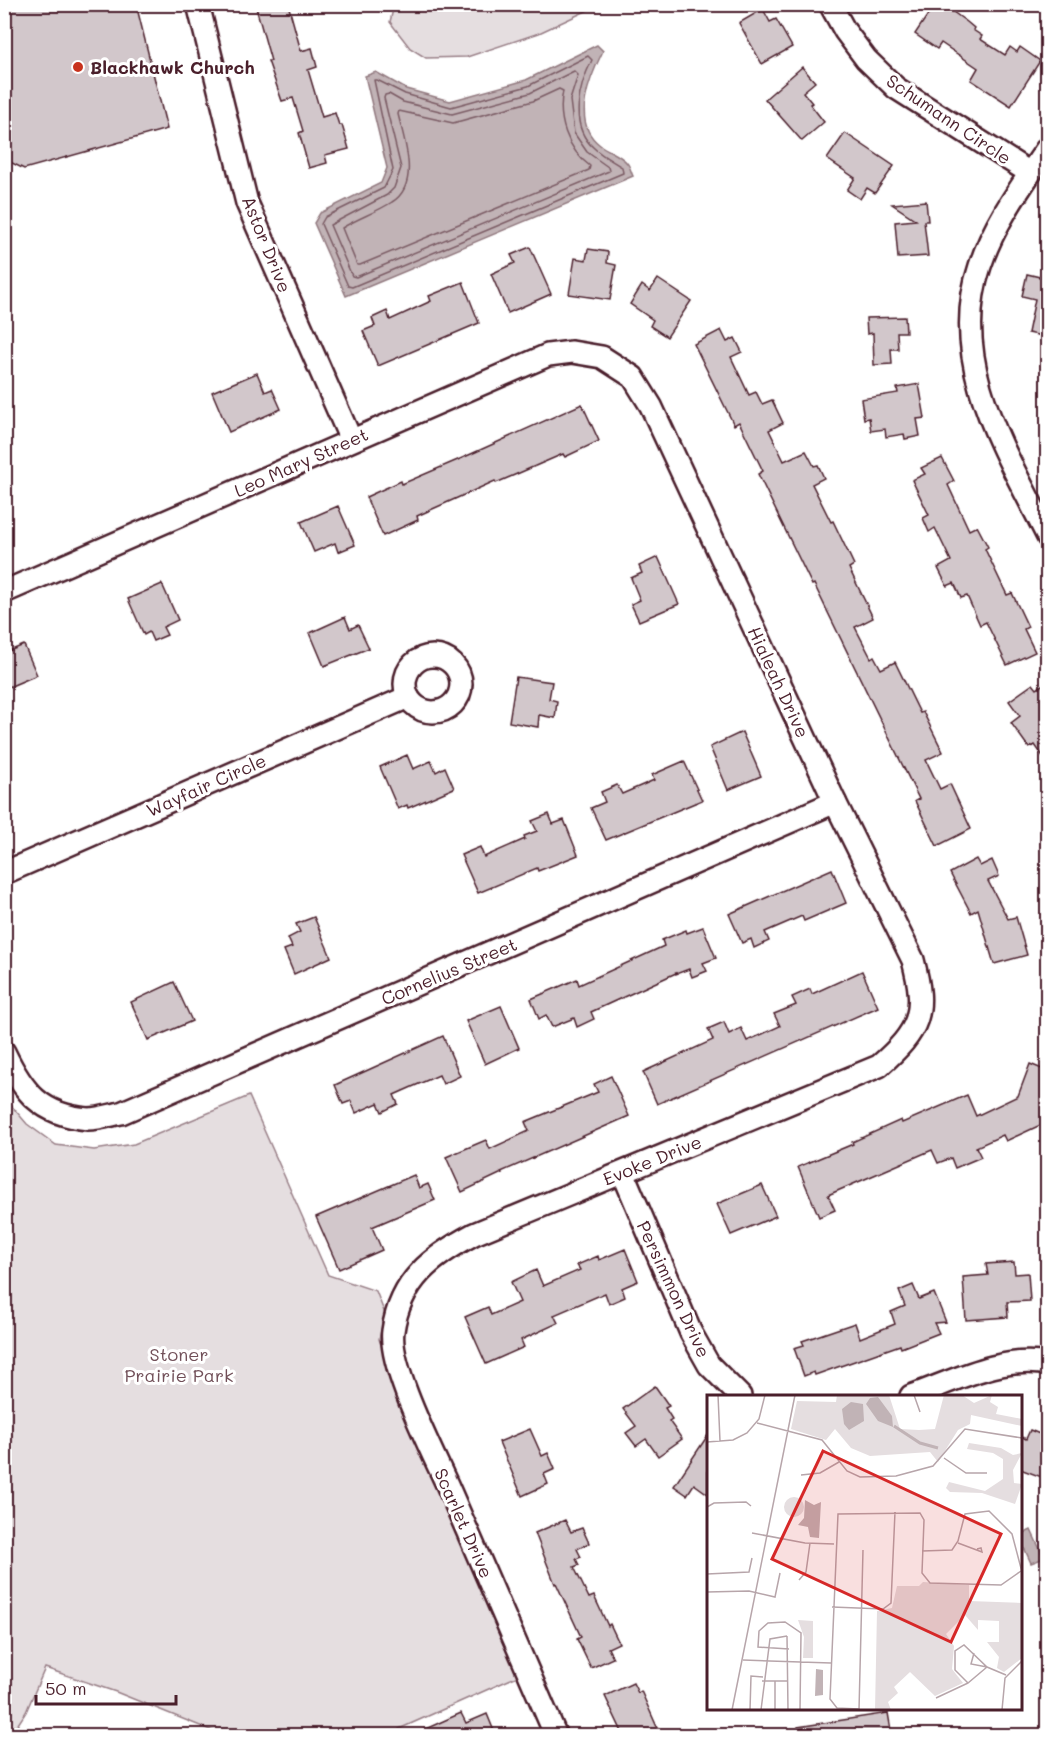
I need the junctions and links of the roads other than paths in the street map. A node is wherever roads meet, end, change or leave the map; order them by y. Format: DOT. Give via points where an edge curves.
graph roads {
  1 [pos="198,4"];
  2 [pos="830,4"];
  3 [pos="1047,147"];
  4 [pos="1030,173"];
  5 [pos="602,357"];
  6 [pos="351,440"];
  7 [pos="1047,537"];
  8 [pos="4,592"];
  9 [pos="408,697"];
  10 [pos="835,802"];
  11 [pos="4,873"];
  12 [pos="914,1026"];
  13 [pos="4,1052"];
  14 [pos="623,1173"];
  15 [pos="400,1307"];
  16 [pos="1047,1364"];
  17 [pos="739,1395"];
  18 [pos="914,1395"];
  19 [pos="556,1736"];
  1 -- 6 [label="street, Astor Drive" via="247,203"];
  2 -- 4 [label="street, Schumann Circle" via="866,59 896,88"];
  3 -- 4 [label="street"];
  4 -- 7 [label="street" via="994,231 980,267 971,306 969,339 983,399"];
  5 -- 6 [label="street, Leo Mary Street" via="572,352 548,355"];
  5 -- 10 [label="street, Hialeah Drive" via="633,377 651,406"];
  6 -- 8 [label="street, Leo Mary Street"];
  9 -- 11 [label="street, Wayfair Circle"];
  10 -- 12 [label="street, Hialeah Drive" via="913,960 920,988"];
  10 -- 13 [label="street, Cornelius Street" via="121,1113 90,1119 59,1113 35,1100"];
  12 -- 14 [label="street, Evoke Drive" via="900,1048 879,1066"];
  14 -- 15 [label="street, Evoke Drive" via="444,1250 411,1282"];
  14 -- 17 [label="street, Persimmon Drive" via="691,1333 709,1365"];
  15 -- 19 [label="street, Scarlet Drive" via="393,1331 394,1355 403,1382"];
  16 -- 18 [label="street" via="1001,1365"];
}
